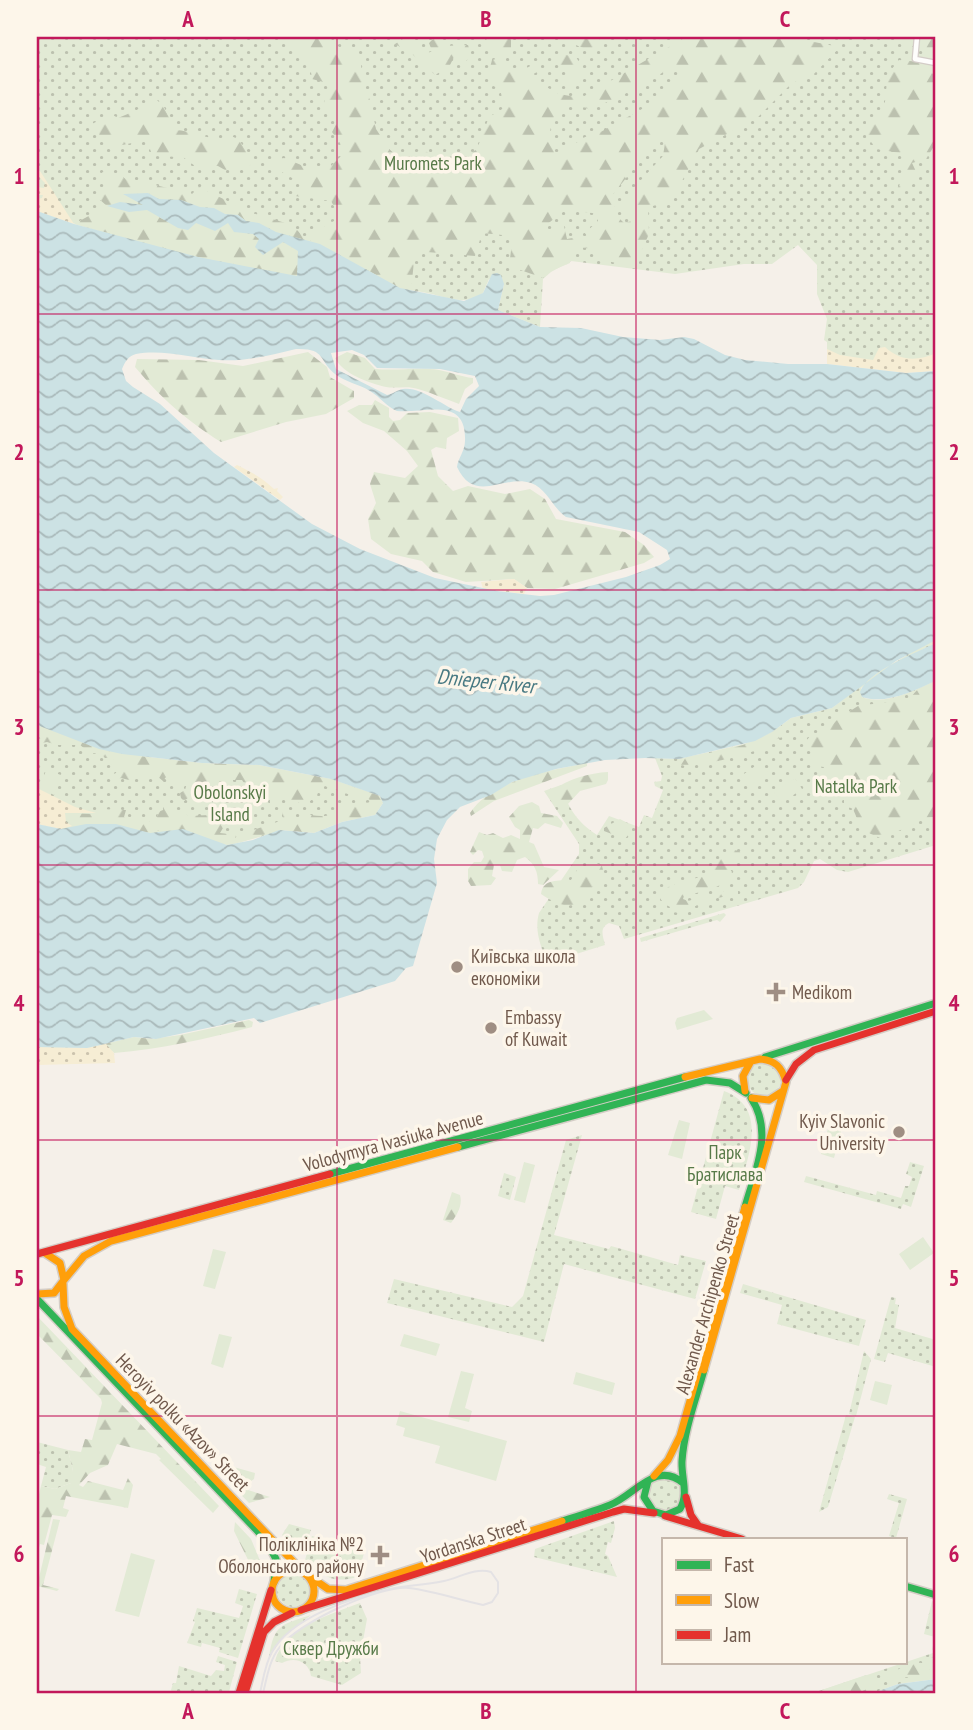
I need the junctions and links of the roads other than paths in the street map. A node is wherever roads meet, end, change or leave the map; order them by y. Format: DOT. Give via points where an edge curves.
graph roads {
  1 [pos="917,37"];
  2 [pos="936,64"];
  3 [pos="936,1003"];
  4 [pos="936,1012"];
  5 [pos="760,1059"];
  6 [pos="751,1061"];
  7 [pos="785,1086"];
  8 [pos="749,1095"];
  9 [pos="515,1128"];
  10 [pos="40,1253"];
  11 [pos="63,1282"];
  12 [pos="37,1297"];
  13 [pos="651,1479"];
  14 [pos="685,1492"];
  15 [pos="658,1514"];
  16 [pos="703,1528"];
  17 [pos="738,1538"];
  18 [pos="306,1574"];
  19 [pos="273,1583"];
  20 [pos="906,1586"];
  21 [pos="936,1595"];
  22 [pos="297,1611"];
  23 [pos="239,1693"];
  24 [pos="245,1693"];
  1 -- 2 [label="street" via="915,59"];
  3 -- 5 [label="main road"];
  4 -- 7 [label="main road" via="814,1050 796,1064"];
  5 -- 6 [label="main road"];
  5 -- 7 [label="main road" via="778,1064"];
  6 -- 8 [label="main road" via="742,1080"];
  6 -- 9 [label="main road, Volodymyra Ivasiuka Avenue"];
  7 -- 8 [label="main road" via="766,1102"];
  7 -- 14 [label="main road, Alexander Archipenko Street" via="685,1438"];
  8 -- 9 [label="main road, Volodymyra Ivasiuka Avenue" via="730,1083 706,1080"];
  8 -- 13 [label="main road, Alexander Archipenko Street" via="763,1122 758,1162 680,1436"];
  9 -- 10 [label="main road, Volodymyra Ivasiuka Avenue"];
  9 -- 11 [label="main road, Volodymyra Ivasiuka Avenue" via="111,1241 79,1259"];
  10 -- 11 [label="main road" via="60,1261"];
  11 -- 12 [label="main road" via="48,1295"];
  11 -- 18 [label="main road, Heroyiv polku «Azov» Street" via="63,1306 72,1329"];
  12 -- 19 [label="main road, Heroyiv polku «Azov» Street" via="265,1539 276,1560"];
  13 -- 14 [label="main road" via="663,1473 672,1475"];
  13 -- 15 [label="main road" via="644,1497"];
  13 -- 18 [label="main road, Yordanska Street" via="611,1505 346,1590 328,1589"];
  14 -- 15 [label="main road" via="677,1511"];
  14 -- 16 [label="main road" via="691,1515"];
  15 -- 16 [label="main road, Yordanska Street"];
  15 -- 22 [label="main road, Yordanska Street" via="617,1510"];
  16 -- 17 [label="main road, Yordanska Street"];
  18 -- 19 [label="main road" via="290,1570"];
  18 -- 22 [label="main road" via="313,1582 314,1595 307,1607"];
  19 -- 22 [label="main road" via="277,1604"];
  19 -- 23 [label="main road, Heroyiv polku «Azov» Street"];
  20 -- 21 [label="main road"];
  22 -- 24 [label="main road" via="264,1632"];
}
